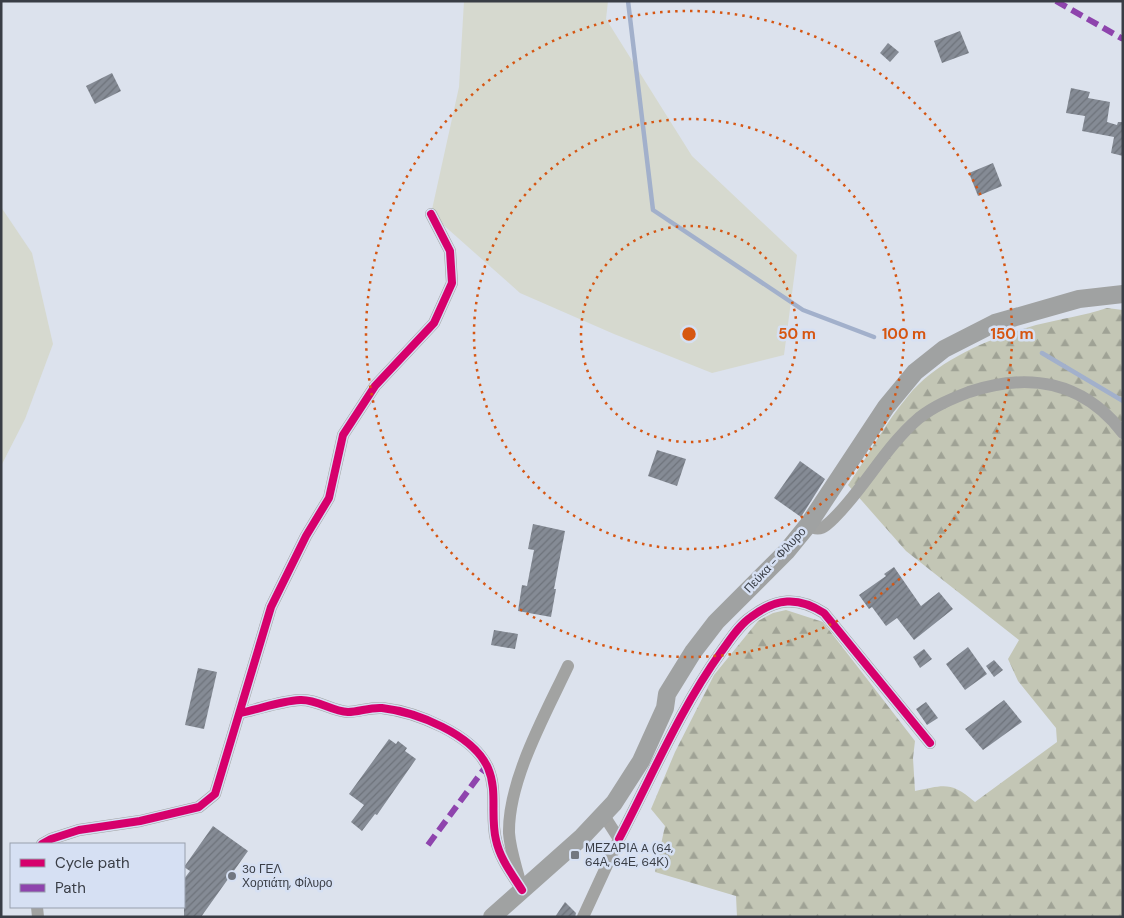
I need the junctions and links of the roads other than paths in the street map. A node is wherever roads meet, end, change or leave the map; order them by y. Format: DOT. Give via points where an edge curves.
graph roads {
  1 [pos="431,214"];
  2 [pos="1123,294"];
  3 [pos="1123,433"];
  4 [pos="808,525"];
  5 [pos="568,666"];
  6 [pos="240,713"];
  7 [pos="930,743"];
  8 [pos="604,814"];
  9 [pos="619,839"];
  10 [pos="44,843"];
  11 [pos="522,890"];
  12 [pos="492,917"];
  13 [pos="583,917"];
  1 -- 6 [label="street" via="450,251 452,283 434,323 375,386 343,435 329,498 271,607"];
  2 -- 4 [label="main road, Πεύκα - Φίλυρο" via="1078,298 1013,317 960,340 929,360 897,391"];
  3 -- 4 [label="street" via="1093,403 1059,386 1016,382 984,388 944,402 918,419 835,517 821,529"];
  4 -- 8 [label="main road, Πεύκα - Φίλυρο" via="786,552 716,622 693,652 667,694 665,708 641,761"];
  5 -- 11 [label="street" via="534,739 512,802 509,834"];
  6 -- 10 [label="street" via="215,794 199,806 140,821 80,830"];
  6 -- 11 [label="street" via="304,700 348,712 375,708 392,710 439,724 475,750 487,765 493,787 495,838 504,861"];
  7 -- 9 [label="street" via="824,613 803,601 788,601 750,617 701,679"];
  8 -- 9 [label="street"];
  8 -- 11 [label="main road, Πεύκα - Φίλυρο"];
  9 -- 13 [label="street"];
  11 -- 12 [label="main road, Πεύκα - Φίλυρο"];
}
